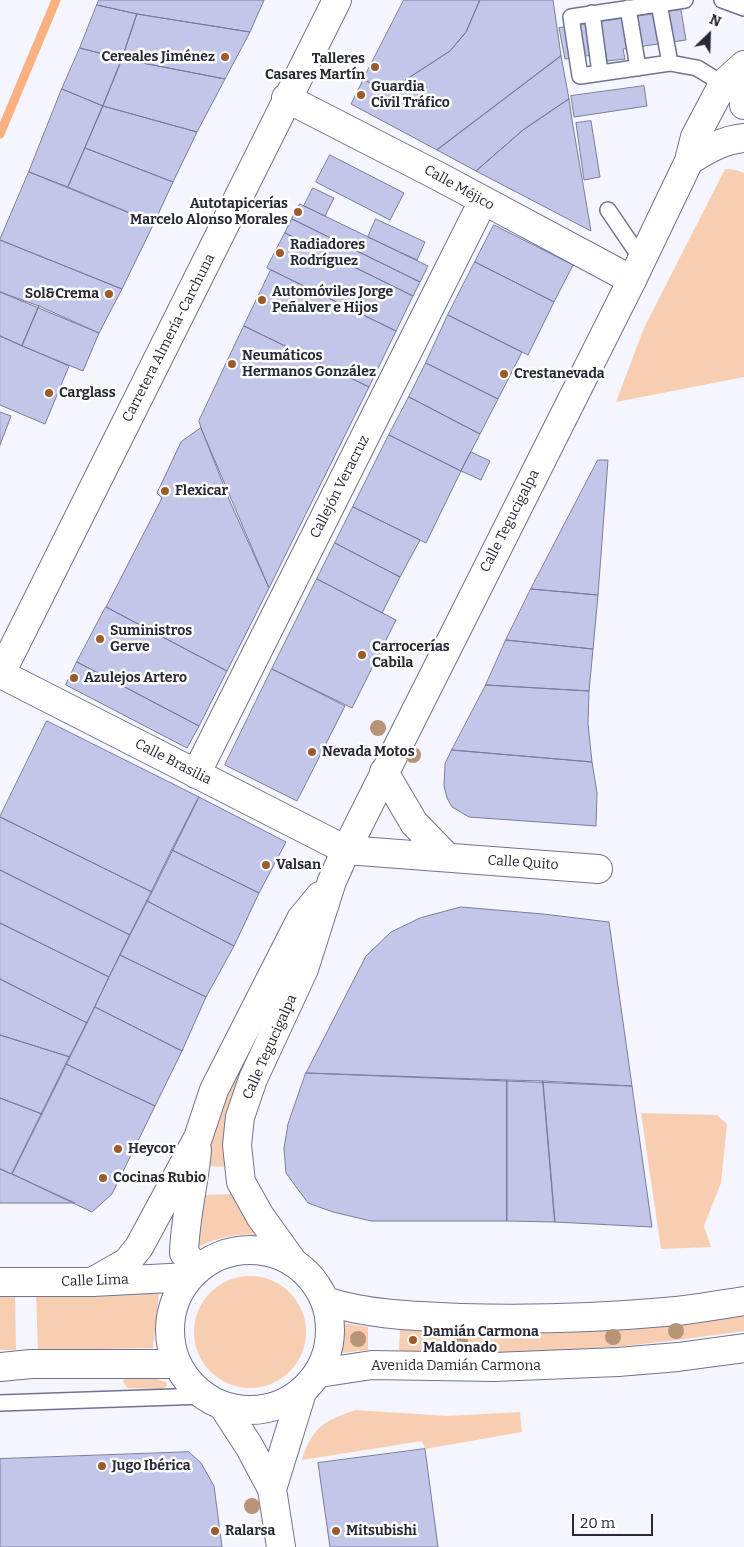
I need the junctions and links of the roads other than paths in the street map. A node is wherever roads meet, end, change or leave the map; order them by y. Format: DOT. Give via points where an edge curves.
graph roads {
  1 [pos="337,0"];
  2 [pos="685,0"];
  3 [pos="722,0"];
  4 [pos="659,4"];
  5 [pos="628,8"];
  6 [pos="744,8"];
  7 [pos="592,14"];
  8 [pos="670,63"];
  9 [pos="744,65"];
  10 [pos="638,68"];
  11 [pos="600,73"];
  12 [pos="734,78"];
  13 [pos="286,98"];
  14 [pos="744,105"];
  15 [pos="744,138"];
  16 [pos="689,161"];
  17 [pos="483,201"];
  18 [pos="608,210"];
  19 [pos="637,270"];
  20 [pos="0,674"];
  21 [pos="384,772"];
  22 [pos="196,774"];
  23 [pos="346,850"];
  24 [pos="447,858"];
  25 [pos="598,868"];
  26 [pos="332,881"];
  27 [pos="198,1138"];
  28 [pos="293,1262"];
  29 [pos="194,1273"];
  30 [pos="0,1282"];
  31 [pos="92,1282"];
  32 [pos="325,1301"];
  33 [pos="744,1301"];
  34 [pos="744,1348"];
  35 [pos="177,1364"];
  36 [pos="0,1367"];
  37 [pos="310,1382"];
  38 [pos="214,1401"];
  39 [pos="0,1403"];
  40 [pos="272,1489"];
  41 [pos="281,1547"];
  1 -- 13 [label="street, Carretera Almería-Carchuna"];
  2 -- 4 [label="lane"];
  3 -- 6 [label="lane"];
  4 -- 5 [label="lane"];
  4 -- 8 [label="lane"];
  5 -- 7 [label="lane"];
  5 -- 10 [label="lane"];
  7 -- 11 [label="lane"];
  7 -- 11 [label="lane" via="571,17 580,76"];
  8 -- 10 [label="lane"];
  8 -- 12 [label="lane"];
  9 -- 12 [label="street, Calle Tegucigalpa"];
  10 -- 11 [label="lane"];
  12 -- 14 [label="street" via="742,80"];
  12 -- 16 [label="street, Calle Tegucigalpa" via="695,137"];
  13 -- 17 [label="street, Calle Méjico"];
  13 -- 20 [label="street, Carretera Almería-Carchuna" via="256,165"];
  15 -- 16 [label="street" via="731,139"];
  16 -- 19 [label="street, Calle Tegucigalpa"];
  17 -- 19 [label="street, Calle Méjico"];
  17 -- 22 [label="street, Callejón Veracruz"];
  18 -- 19 [label="lane"];
  19 -- 21 [label="street, Calle Tegucigalpa"];
  20 -- 22 [label="street, Calle Brasilia"];
  21 -- 23 [label="street, Calle Tegucigalpa"];
  21 -- 24 [label="street" via="414,823"];
  22 -- 23 [label="street, Calle Brasilia"];
  23 -- 24 [label="street, Calle Quito"];
  23 -- 26 [label="street, Calle Tegucigalpa"];
  24 -- 25 [label="street, Calle Quito"];
  26 -- 27 [label="street, Calle Tegucigalpa" via="301,919 214,1090"];
  26 -- 28 [label="street, Calle Tegucigalpa" via="304,969 253,1079 240,1117 237,1145 241,1182 260,1216"];
  27 -- 29 [label="street, Calle Tegucigalpa" via="184,1253"];
  27 -- 31 [label="street, Calle Tegucigalpa" via="139,1247 127,1262"];
  28 -- 29 [label="street" via="270,1252 244,1250 220,1256"];
  28 -- 32 [label="street" via="312,1279"];
  29 -- 31 [label="street, Calle Lima"];
  29 -- 35 [label="street" via="177,1296 170,1318 170,1342"];
  30 -- 31 [label="street, Calle Lima"];
  32 -- 33 [label="street" via="376,1313 504,1319 667,1312"];
  32 -- 37 [label="street" via="331,1326 327,1351"];
  34 -- 37 [label="street, Avenida Damián Carmona" via="618,1362 494,1367 372,1365"];
  35 -- 36 [label="street"];
  35 -- 38 [label="street" via="188,1382"];
  37 -- 38 [label="street" via="278,1406 251,1410"];
  37 -- 40 [label="street"];
  38 -- 39 [label="lane"];
  38 -- 40 [label="street" via="249,1446"];
  40 -- 41 [label="street"];
}
